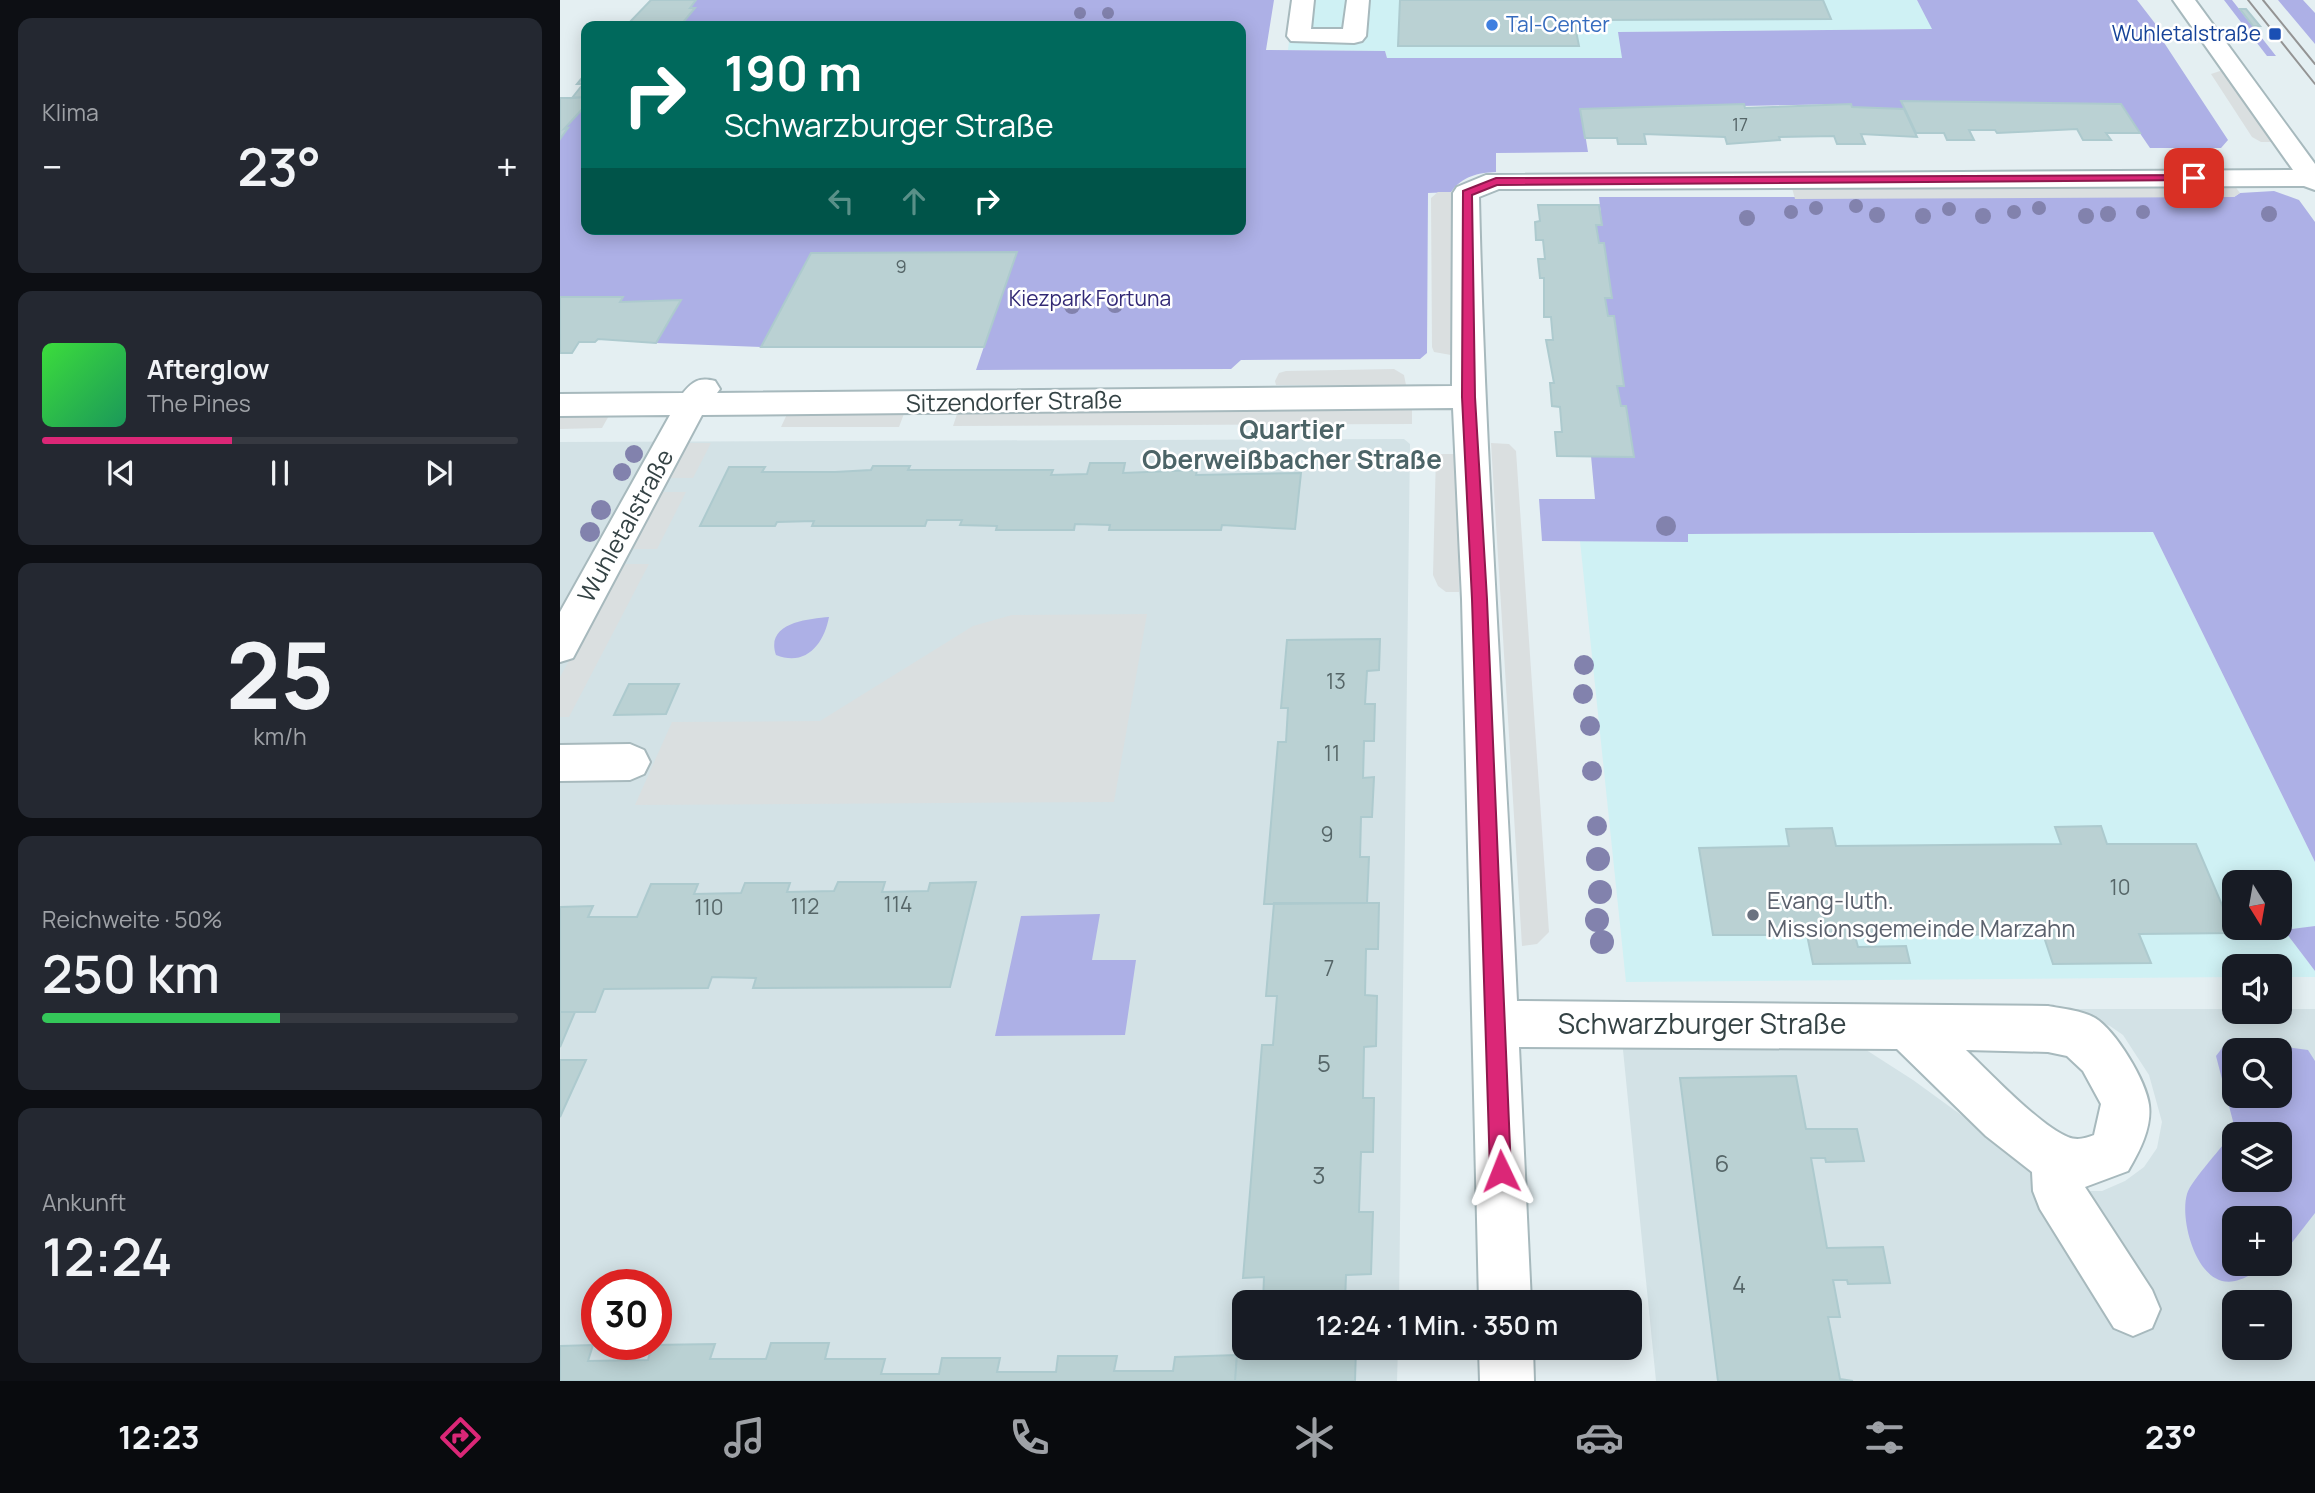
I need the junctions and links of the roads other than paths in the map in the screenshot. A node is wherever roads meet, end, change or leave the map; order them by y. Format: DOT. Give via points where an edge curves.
graph roads {
  1 [pos="1303,0"];
  2 [pos="1358,0"];
  3 [pos="2184,0"];
  4 [pos="2313,180"];
  5 [pos="701,392"];
  6 [pos="1468,397"];
  7 [pos="560,405"];
  8 [pos="569,614"];
  9 [pos="560,647"];
  10 [pos="631,762"];
  11 [pos="560,763"];
  12 [pos="1496,1024"];
  13 [pos="1907,1026"];
  14 [pos="2057,1160"];
  15 [pos="1505,1290"];
  16 [pos="2133,1309"];
  17 [pos="1506,1360"];
  18 [pos="1507,1381"];
  1 -- 2 [label="street" via="1298,36 1354,36"];
  3 -- 4 [label="street"];
  4 -- 6 [label="street" via="1496,181 1466,193"];
  5 -- 6 [label="street, Sitzendorfer Straße"];
  5 -- 7 [label="street, Sitzendorfer Straße"];
  5 -- 8 [label="street, Wuhletalstraße"];
  6 -- 12 [label="street"];
  8 -- 9 [label="street, Wuhletalstraße"];
  10 -- 11 [label="street"];
  12 -- 13 [label="street, Schwarzburger Straße" via="1700,1021"];
  12 -- 15 [label="street"];
  13 -- 14 [label="street" via="2003,1119"];
  13 -- 14 [label="street, Schwarzburger Straße" via="2048,1029 2079,1035 2100,1054 2125,1104 2121,1135 2111,1154 2081,1164"];
  14 -- 16 [label="street" via="2058,1191"];
  17 -- 18 [label="street"];
}
